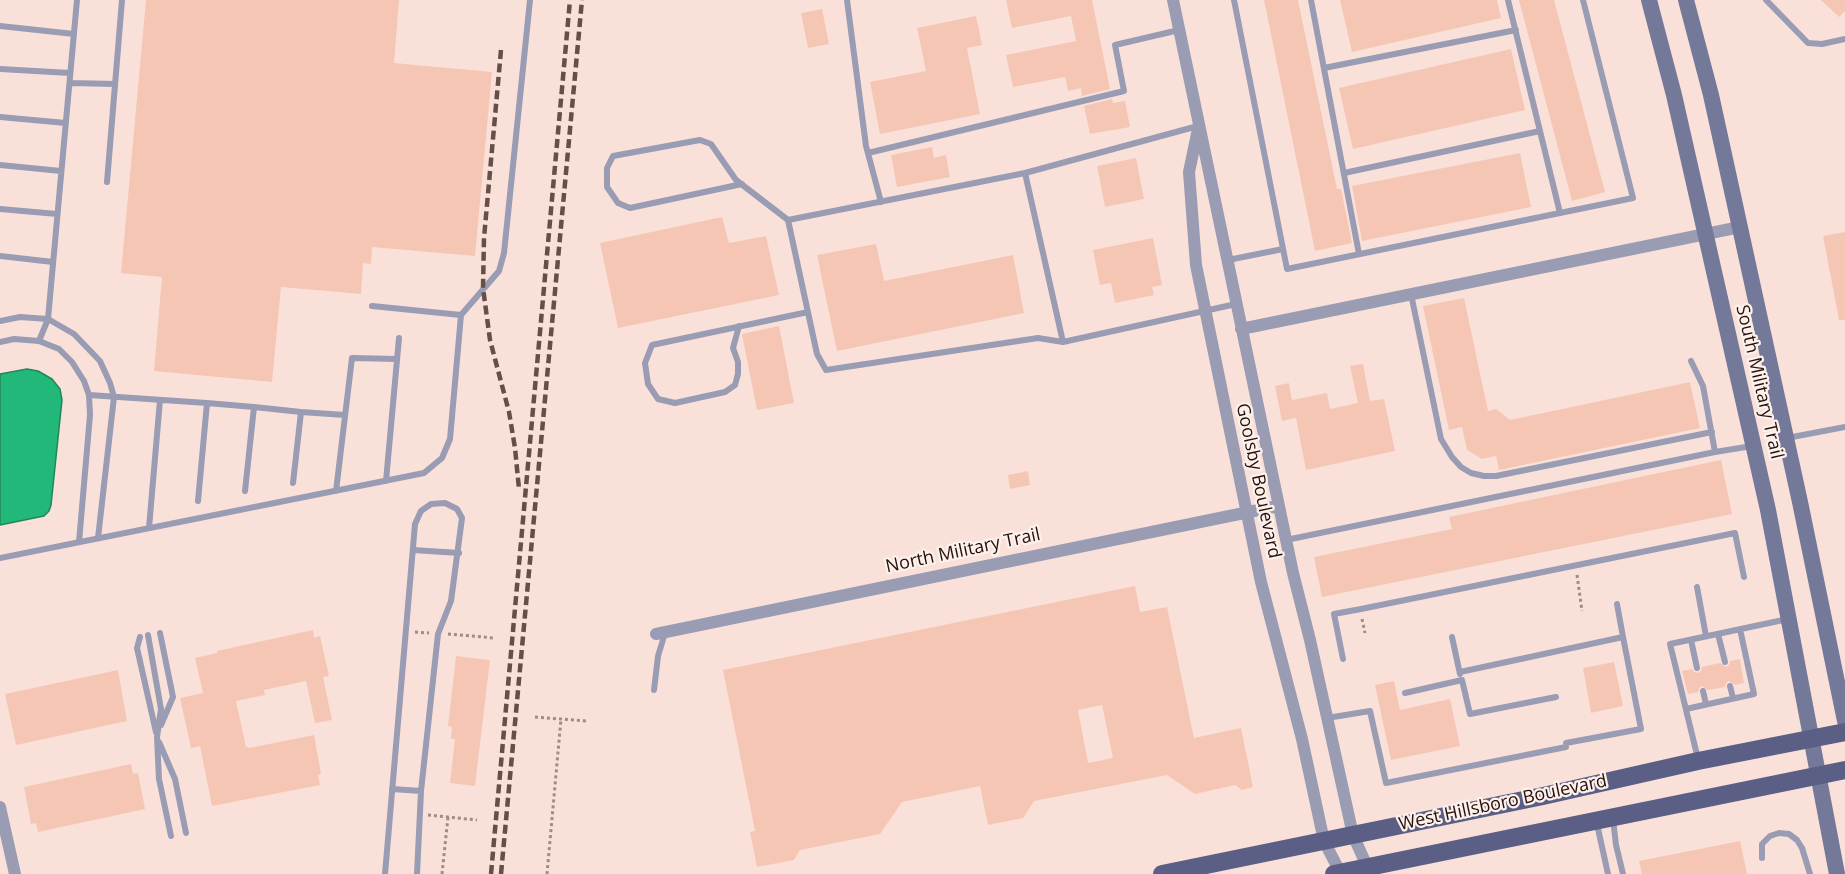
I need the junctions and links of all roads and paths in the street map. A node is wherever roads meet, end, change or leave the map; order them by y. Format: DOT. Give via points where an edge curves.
graph roads {
  1 [pos="77,0"];
  2 [pos="122,0"];
  3 [pos="530,0"];
  4 [pos="847,0"];
  5 [pos="1173,0"];
  6 [pos="1234,0"];
  7 [pos="1311,0"];
  8 [pos="1509,0"];
  9 [pos="1583,0"];
  10 [pos="1649,0"];
  11 [pos="1686,0"];
  12 [pos="1766,0"];
  13 [pos="0,26"];
  14 [pos="1179,30"];
  15 [pos="1516,30"];
  16 [pos="74,34"];
  17 [pos="1845,39"];
  18 [pos="1324,68"];
  19 [pos="0,69"];
  20 [pos="70,73"];
  21 [pos="70,84"];
  22 [pos="115,84"];
  23 [pos="0,117"];
  24 [pos="66,123"];
  25 [pos="1199,125"];
  26 [pos="1540,131"];
  27 [pos="868,153"];
  28 [pos="0,165"];
  29 [pos="61,171"];
  30 [pos="1024,173"];
  31 [pos="1344,173"];
  32 [pos="107,182"];
  33 [pos="742,184"];
  34 [pos="881,202"];
  35 [pos="0,209"];
  36 [pos="1560,213"];
  37 [pos="57,214"];
  38 [pos="788,220"];
  39 [pos="1740,227"];
  40 [pos="1706,234"];
  41 [pos="1283,249"];
  42 [pos="1359,254"];
  43 [pos="0,256"];
  44 [pos="1227,260"];
  45 [pos="53,262"];
  46 [pos="1411,294"];
  47 [pos="1236,304"];
  48 [pos="372,306"];
  49 [pos="1205,310"];
  50 [pos="808,312"];
  51 [pos="461,315"];
  52 [pos="48,319"];
  53 [pos="0,321"];
  54 [pos="739,326"];
  55 [pos="1241,329"];
  56 [pos="399,338"];
  57 [pos="39,340"];
  58 [pos="0,342"];
  59 [pos="1063,342"];
  60 [pos="397,359"];
  61 [pos="1691,361"];
  62 [pos="89,395"];
  63 [pos="114,397"];
  64 [pos="160,400"];
  65 [pos="207,403"];
  66 [pos="254,407"];
  67 [pos="301,412"];
  68 [pos="345,415"];
  69 [pos="1845,427"];
  70 [pos="1712,432"];
  71 [pos="1786,439"];
  72 [pos="1754,446"];
  73 [pos="1715,452"];
  74 [pos="386,481"];
  75 [pos="293,483"];
  76 [pos="245,491"];
  77 [pos="336,491"];
  78 [pos="198,501"];
  79 [pos="1278,506"];
  80 [pos="1246,512"];
  81 [pos="149,528"];
  82 [pos="98,538"];
  83 [pos="1285,540"];
  84 [pos="78,542"];
  85 [pos="413,550"];
  86 [pos="459,553"];
  87 [pos="0,558"];
  88 [pos="1575,565"];
  89 [pos="1744,578"];
  90 [pos="1697,587"];
  91 [pos="1617,603"];
  92 [pos="1582,610"];
  93 [pos="1789,619"];
  94 [pos="1740,628"];
  95 [pos="160,633"];
  96 [pos="661,633"];
  97 [pos="1718,634"];
  98 [pos="148,635"];
  99 [pos="1706,636"];
  100 [pos="140,637"];
  101 [pos="1452,637"];
  102 [pos="1623,637"];
  103 [pos="1691,640"];
  104 [pos="1343,659"];
  105 [pos="1725,662"];
  106 [pos="1697,668"];
  107 [pos="1460,672"];
  108 [pos="1462,680"];
  109 [pos="1730,686"];
  110 [pos="654,690"];
  111 [pos="1702,691"];
  112 [pos="1405,693"];
  113 [pos="1556,697"];
  114 [pos="1733,698"];
  115 [pos="1706,704"];
  116 [pos="1686,709"];
  117 [pos="534,717"];
  118 [pos="1327,718"];
  119 [pos="561,719"];
  120 [pos="586,721"];
  121 [pos="1845,721"];
  122 [pos="1845,732"];
  123 [pos="157,737"];
  124 [pos="1811,739"];
  125 [pos="1698,761"];
  126 [pos="1845,770"];
  127 [pos="1818,776"];
  128 [pos="392,789"];
  129 [pos="421,791"];
  130 [pos="0,809"];
  131 [pos="421,814"];
  132 [pos="448,817"];
  133 [pos="1605,819"];
  134 [pos="477,820"];
  135 [pos="186,833"];
  136 [pos="1353,835"];
  137 [pos="171,836"];
  138 [pos="1324,841"];
  139 [pos="1425,855"];
  140 [pos="1762,858"];
  141 [pos="1369,871"];
  142 [pos="15,874"];
  143 [pos="385,874"];
  144 [pos="417,874"];
  145 [pos="442,874"];
  146 [pos="547,874"];
  147 [pos="1162,874"];
  148 [pos="1338,874"];
  149 [pos="1418,874"];
  150 [pos="1608,874"];
  151 [pos="1623,874"];
  152 [pos="1810,874"];
  153 [pos="1837,874"];
  1 -- 16 [label="lane"];
  2 -- 22 [label="lane"];
  3 -- 51 [label="lane" via="504,253 499,270"];
  4 -- 27 [label="lane"];
  5 -- 14 [label="street, Goolsby Boulevard"];
  6 -- 41 [label="lane"];
  7 -- 18 [label="lane"];
  8 -- 15 [label="lane"];
  9 -- 36 [label="lane" via="1633,198"];
  10 -- 40 [label="street, South Military Trail"];
  11 -- 39 [label="street, South Military Trail"];
  12 -- 17 [label="lane" via="1808,43"];
  13 -- 16 [label="lane"];
  14 -- 25 [label="street, Goolsby Boulevard"];
  14 -- 27 [label="lane" via="1114,45 1124,91"];
  15 -- 18 [label="lane"];
  15 -- 26 [label="lane"];
  16 -- 20 [label="lane"];
  18 -- 31 [label="lane"];
  19 -- 20 [label="lane"];
  20 -- 21 [label="lane"];
  21 -- 22 [label="lane"];
  21 -- 24 [label="lane"];
  22 -- 32 [label="lane"];
  23 -- 24 [label="lane"];
  24 -- 29 [label="lane"];
  25 -- 30 [label="lane"];
  25 -- 44 [label="street, Goolsby Boulevard"];
  25 -- 49 [label="street, Goolsby Boulevard" via="1189,172 1196,265"];
  26 -- 31 [label="lane"];
  26 -- 36 [label="lane"];
  27 -- 34 [label="lane"];
  28 -- 29 [label="lane"];
  29 -- 37 [label="lane"];
  30 -- 34 [label="lane"];
  30 -- 59 [label="lane"];
  31 -- 42 [label="lane"];
  33 -- 33 [label="lane" via="711,144 700,140 613,156 607,168 607,187 618,203 630,208"];
  33 -- 38 [label="lane"];
  34 -- 38 [label="lane"];
  35 -- 37 [label="lane"];
  36 -- 42 [label="lane"];
  37 -- 45 [label="lane"];
  38 -- 50 [label="lane"];
  39 -- 40 [label="street"];
  39 -- 71 [label="street, South Military Trail"];
  40 -- 46 [label="street"];
  40 -- 72 [label="street, South Military Trail"];
  41 -- 42 [label="lane" via="1287,269"];
  41 -- 44 [label="lane"];
  43 -- 45 [label="lane"];
  44 -- 47 [label="street, Goolsby Boulevard"];
  45 -- 52 [label="lane"];
  46 -- 55 [label="street"];
  46 -- 70 [label="lane" via="1441,439 1452,457 1471,473 1496,476"];
  47 -- 49 [label="lane"];
  47 -- 55 [label="street, Goolsby Boulevard"];
  48 -- 51 [label="lane"];
  49 -- 59 [label="lane"];
  49 -- 80 [label="street, Goolsby Boulevard"];
  50 -- 54 [label="lane"];
  50 -- 59 [label="lane" via="817,354 826,370 1038,338"];
  51 -- 74 [label="lane" via="450,439 442,458 424,473"];
  52 -- 53 [label="lane" via="20,317"];
  52 -- 57 [label="lane"];
  52 -- 63 [label="lane" via="74,334 100,361"];
  54 -- 54 [label="lane" via="652,345 645,363 648,384 658,399 675,403 725,392 735,385 738,362 733,348"];
  55 -- 79 [label="street, Goolsby Boulevard"];
  56 -- 60 [label="lane"];
  57 -- 58 [label="lane"];
  57 -- 62 [label="lane" via="59,349 72,362"];
  60 -- 68 [label="lane" via="352,358"];
  60 -- 74 [label="lane"];
  61 -- 70 [label="lane" via="1703,386"];
  62 -- 63 [label="lane"];
  62 -- 84 [label="lane"];
  63 -- 64 [label="lane"];
  63 -- 82 [label="lane"];
  64 -- 65 [label="lane"];
  64 -- 81 [label="lane"];
  65 -- 66 [label="lane"];
  65 -- 78 [label="lane"];
  66 -- 67 [label="lane"];
  66 -- 76 [label="lane"];
  67 -- 68 [label="lane"];
  67 -- 75 [label="lane"];
  68 -- 77 [label="lane"];
  69 -- 71 [label="lane"];
  70 -- 73 [label="lane"];
  71 -- 121 [label="street, South Military Trail"];
  72 -- 73 [label="lane"];
  72 -- 93 [label="street, South Military Trail"];
  73 -- 83 [label="lane"];
  74 -- 77 [label="lane"];
  77 -- 81 [label="lane"];
  79 -- 80 [label="street, North Military Trail"];
  79 -- 83 [label="street, Goolsby Boulevard"];
  80 -- 96 [label="street, North Military Trail"];
  80 -- 138 [label="street, Goolsby Boulevard"];
  81 -- 82 [label="lane"];
  82 -- 84 [label="lane"];
  83 -- 118 [label="street, Goolsby Boulevard"];
  84 -- 87 [label="lane"];
  85 -- 86 [label="lane"];
  85 -- 86 [label="lane" via="421,512 431,504 445,503 457,509 462,518"];
  85 -- 128 [label="lane"];
  86 -- 129 [label="lane" via="451,601 438,634"];
  88 -- 89 [label="lane" via="1735,533"];
  88 -- 92 [label="path"];
  88 -- 104 [label="lane" via="1334,614"];
  90 -- 99 [label="lane"];
  91 -- 102 [label="lane"];
  93 -- 94 [label="lane"];
  93 -- 124 [label="street, South Military Trail"];
  94 -- 97 [label="lane"];
  94 -- 114 [label="lane" via="1754,694"];
  95 -- 123 [label="lane" via="173,697"];
  96 -- 110 [label="lane"];
  97 -- 99 [label="lane"];
  97 -- 105 [label="lane"];
  98 -- 123 [label="lane" via="161,709"];
  99 -- 103 [label="lane"];
  100 -- 123 [label="lane" via="137,648"];
  101 -- 107 [label="lane"];
  102 -- 107 [label="lane"];
  102 -- 118 [label="lane" via="1641,729 1386,783 1370,711"];
  103 -- 106 [label="lane"];
  103 -- 116 [label="lane" via="1670,644"];
  107 -- 108 [label="lane"];
  108 -- 112 [label="lane"];
  108 -- 113 [label="lane" via="1470,714"];
  109 -- 114 [label="lane"];
  111 -- 115 [label="lane"];
  114 -- 115 [label="lane"];
  115 -- 116 [label="lane"];
  116 -- 125 [label="lane"];
  117 -- 119 [label="path"];
  118 -- 136 [label="street, Goolsby Boulevard"];
  119 -- 120 [label="path"];
  119 -- 146 [label="path"];
  122 -- 124 [label="main road, West Hillsboro Boulevard"];
  123 -- 135 [label="lane" via="175,779"];
  123 -- 137 [label="lane" via="159,779"];
  124 -- 125 [label="main road, West Hillsboro Boulevard"];
  124 -- 127 [label="street, South Military Trail"];
  125 -- 136 [label="main road, West Hillsboro Boulevard"];
  126 -- 127 [label="main road, West Hillsboro Boulevard"];
  127 -- 133 [label="main road, West Hillsboro Boulevard"];
  127 -- 153 [label="street"];
  128 -- 129 [label="lane"];
  128 -- 143 [label="lane"];
  129 -- 131 [label="lane"];
  130 -- 142 [label="street"];
  131 -- 132 [label="path"];
  131 -- 144 [label="lane"];
  132 -- 134 [label="path"];
  132 -- 145 [label="path"];
  133 -- 139 [label="main road, West Hillsboro Boulevard"];
  133 -- 150 [label="lane"];
  133 -- 151 [label="lane"];
  136 -- 138 [label="main road, West Hillsboro Boulevard"];
  136 -- 141 [label="street"];
  138 -- 147 [label="main road, West Hillsboro Boulevard"];
  138 -- 148 [label="street, Goolsby Boulevard"];
  139 -- 141 [label="main road, West Hillsboro Boulevard"];
  139 -- 149 [label="main road"];
  140 -- 152 [label="lane" via="1762,844 1770,836 1788,834 1802,848"];
  141 -- 148 [label="main road, West Hillsboro Boulevard"];
}
